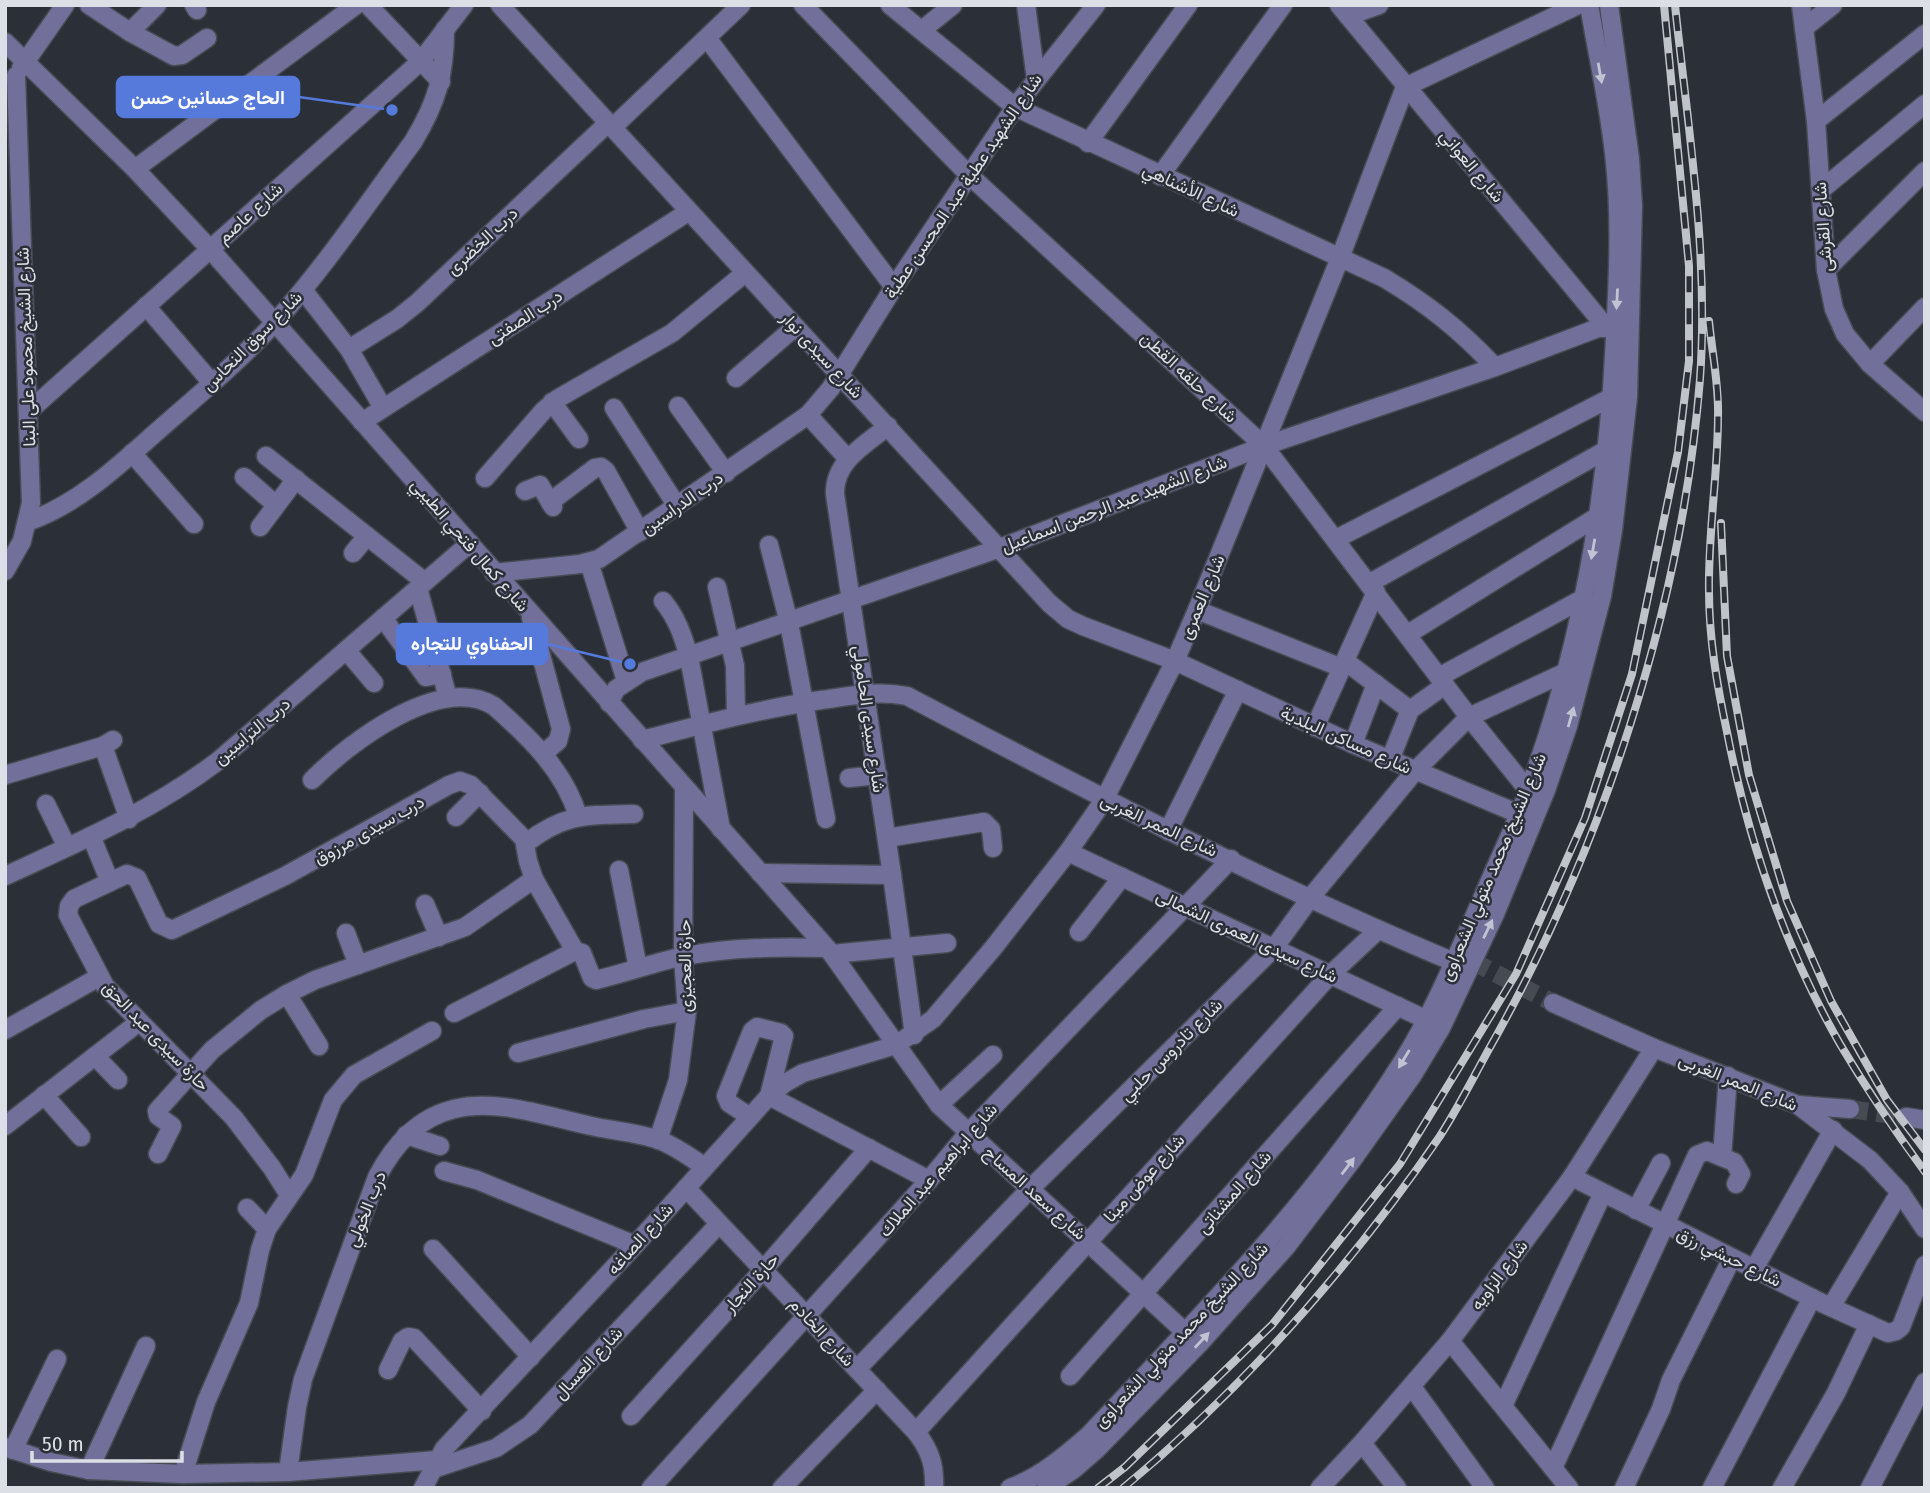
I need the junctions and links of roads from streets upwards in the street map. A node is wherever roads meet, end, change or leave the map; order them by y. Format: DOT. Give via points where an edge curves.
graph roads {
  1 [pos="65,5"];
  2 [pos="89,5"];
  3 [pos="157,5"];
  4 [pos="356,5"];
  5 [pos="368,5"];
  6 [pos="464,5"];
  7 [pos="500,5"];
  8 [pos="741,5"];
  9 [pos="803,5"];
  10 [pos="890,5"];
  11 [pos="953,5"];
  12 [pos="1026,5"];
  13 [pos="1096,5"];
  14 [pos="1188,5"];
  15 [pos="1283,5"];
  16 [pos="1379,5"];
  17 [pos="1578,5"];
  18 [pos="1589,5"];
  19 [pos="1609,5"];
  20 [pos="1801,5"];
  21 [pos="1833,5"];
  22 [pos="1344,10"];
  23 [pos="1804,28"];
  24 [pos="445,29"];
  25 [pos="922,30"];
  26 [pos="130,32"];
  27 [pos="207,38"];
  28 [pos="707,38"];
  29 [pos="5,42"];
  30 [pos="1922,42"];
  31 [pos="27,61"];
  32 [pos="421,61"];
  33 [pos="1035,79"];
  34 [pos="11,82"];
  35 [pos="441,82"];
  36 [pos="1405,86"];
  37 [pos="1925,104"];
  38 [pos="1015,107"];
  39 [pos="1815,121"];
  40 [pos="610,126"];
  41 [pos="1088,143"];
  42 [pos="135,169"];
  43 [pos="1925,171"];
  44 [pos="968,174"];
  45 [pos="1160,176"];
  46 [pos="1821,190"];
  47 [pos="688,212"];
  48 [pos="209,249"];
  49 [pos="1340,258"];
  50 [pos="1826,270"];
  51 [pos="745,273"];
  52 [pos="894,287"];
  53 [pos="303,290"];
  54 [pos="146,306"];
  55 [pos="1925,307"];
  56 [pos="275,322"];
  57 [pos="795,327"];
  58 [pos="1618,327"];
  59 [pos="349,349"];
  60 [pos="1870,364"];
  61 [pos="1495,367"];
  62 [pos="839,373"];
  63 [pos="736,378"];
  64 [pos="212,383"];
  65 [pos="1612,397"];
  66 [pos="552,402"];
  67 [pos="677,406"];
  68 [pos="383,408"];
  69 [pos="614,408"];
  70 [pos="28,412"];
  71 [pos="1925,412"];
  72 [pos="808,415"];
  73 [pos="362,422"];
  74 [pos="888,426"];
  75 [pos="579,439"];
  76 [pos="1264,446"];
  77 [pos="1608,449"];
  78 [pos="132,453"];
  79 [pos="267,456"];
  80 [pos="848,459"];
  81 [pos="726,472"];
  82 [pos="244,477"];
  83 [pos="485,478"];
  84 [pos="296,479"];
  85 [pos="525,491"];
  86 [pos="276,505"];
  87 [pos="677,506"];
  88 [pos="1600,515"];
  89 [pos="27,522"];
  90 [pos="194,524"];
  91 [pos="260,527"];
  92 [pos="640,532"];
  93 [pos="367,536"];
  94 [pos="1336,539"];
  95 [pos="470,543"];
  96 [pos="769,545"];
  97 [pos="1000,548"];
  98 [pos="353,553"];
  99 [pos="589,562"];
  100 [pos="5,571"];
  101 [pos="494,573"];
  102 [pos="421,586"];
  103 [pos="717,587"];
  104 [pos="1373,587"];
  105 [pos="1584,598"];
  106 [pos="663,601"];
  107 [pos="852,601"];
  108 [pos="1197,610"];
  109 [pos="530,614"];
  110 [pos="383,618"];
  111 [pos="789,623"];
  112 [pos="1408,634"];
  113 [pos="729,643"];
  114 [pos="346,650"];
  115 [pos="689,657"];
  116 [pos="1175,661"];
  117 [pos="1343,664"];
  118 [pos="1566,672"];
  119 [pos="442,674"];
  120 [pos="626,681"];
  121 [pos="1442,681"];
  122 [pos="374,683"];
  123 [pos="1376,684"];
  124 [pos="1238,690"];
  125 [pos="866,694"];
  126 [pos="448,698"];
  127 [pos="610,703"];
  128 [pos="804,703"];
  129 [pos="1410,710"];
  130 [pos="736,716"];
  131 [pos="1469,717"];
  132 [pos="703,724"];
  133 [pos="1315,727"];
  134 [pos="642,740"];
  135 [pos="1353,744"];
  136 [pos="543,754"];
  137 [pos="1390,760"];
  138 [pos="1415,771"];
  139 [pos="5,775"];
  140 [pos="877,775"];
  141 [pos="849,778"];
  142 [pos="312,780"];
  143 [pos="684,789"];
  144 [pos="1528,790"];
  145 [pos="480,793"];
  146 [pos="1104,800"];
  147 [pos="46,804"];
  148 [pos="634,814"];
  149 [pos="1519,814"];
  150 [pos="578,816"];
  151 [pos="456,817"];
  152 [pos="129,819"];
  153 [pos="826,819"];
  154 [pos="722,830"];
  155 [pos="1168,831"];
  156 [pos="91,836"];
  157 [pos="887,838"];
  158 [pos="526,843"];
  159 [pos="67,847"];
  160 [pos="993,848"];
  161 [pos="1068,852"];
  162 [pos="1231,859"];
  163 [pos="619,870"];
  164 [pos="760,873"];
  165 [pos="892,875"];
  166 [pos="5,876"];
  167 [pos="1122,877"];
  168 [pos="534,879"];
  169 [pos="110,883"];
  170 [pos="1311,897"];
  171 [pos="425,904"];
  172 [pos="1184,906"];
  173 [pos="1378,930"];
  174 [pos="1079,932"];
  175 [pos="346,933"];
  176 [pos="439,937"];
  177 [pos="947,943"];
  178 [pos="902,948"];
  179 [pos="1274,948"];
  180 [pos="575,951"];
  181 [pos="829,951"];
  182 [pos="683,957"];
  183 [pos="1454,962"];
  184 [pos="358,965"];
  185 [pos="638,968"];
  186 [pos="1330,975"];
  187 [pos="99,977"];
  188 [pos="288,993"];
  189 [pos="1553,1003"];
  190 [pos="1398,1006"];
  191 [pos="687,1011"];
  192 [pos="454,1013"];
  193 [pos="1427,1020"];
  194 [pos="139,1022"];
  195 [pos="5,1030"];
  196 [pos="432,1031"];
  197 [pos="914,1035"];
  198 [pos="896,1045"];
  199 [pos="319,1046"];
  200 [pos="1654,1048"];
  201 [pos="518,1053"];
  202 [pos="993,1055"];
  203 [pos="95,1056"];
  204 [pos="191,1072"];
  205 [pos="1728,1076"];
  206 [pos="118,1080"];
  207 [pos="44,1095"];
  208 [pos="769,1096"];
  209 [pos="939,1105"];
  210 [pos="1798,1105"];
  211 [pos="1850,1109"];
  212 [pos="750,1117"];
  213 [pos="1906,1117"];
  214 [pos="1925,1121"];
  215 [pos="5,1126"];
  216 [pos="1833,1130"];
  217 [pos="968,1133"];
  218 [pos="405,1135"];
  219 [pos="80,1137"];
  220 [pos="658,1140"];
  221 [pos="440,1146"];
  222 [pos="869,1148"];
  223 [pos="158,1154"];
  224 [pos="1722,1157"];
  225 [pos="1661,1163"];
  226 [pos="705,1167"];
  227 [pos="444,1171"];
  228 [pos="1572,1177"];
  229 [pos="929,1180"];
  230 [pos="1736,1184"];
  231 [pos="686,1188"];
  232 [pos="1031,1188"];
  233 [pos="1900,1192"];
  234 [pos="1603,1193"];
  235 [pos="289,1195"];
  236 [pos="247,1209"];
  237 [pos="1636,1210"];
  238 [pos="719,1224"];
  239 [pos="1665,1226"];
  240 [pos="267,1229"];
  241 [pos="1925,1229"];
  242 [pos="1088,1240"];
  243 [pos="635,1245"];
  244 [pos="433,1249"];
  245 [pos="1732,1258"];
  246 [pos="1925,1265"];
  247 [pos="764,1269"];
  248 [pos="1754,1269"];
  249 [pos="1143,1295"];
  250 [pos="1812,1298"];
  251 [pos="1831,1307"];
  252 [pos="807,1317"];
  253 [pos="1868,1324"];
  254 [pos="1185,1332"];
  255 [pos="1450,1341"];
  256 [pos="146,1346"];
  257 [pos="531,1357"];
  258 [pos="57,1359"];
  259 [pos="857,1369"];
  260 [pos="388,1370"];
  261 [pos="1070,1376"];
  262 [pos="1925,1382"];
  263 [pos="1412,1387"];
  264 [pos="877,1390"];
  265 [pos="1503,1406"];
  266 [pos="482,1411"];
  267 [pos="631,1416"];
  268 [pos="181,1417"];
  269 [pos="200,1421"];
  270 [pos="916,1432"];
  271 [pos="1362,1443"];
  272 [pos="9,1449"];
  273 [pos="435,1464"];
  274 [pos="1553,1468"];
  275 [pos="89,1470"];
  276 [pos="288,1472"];
  277 [pos="183,1474"];
  278 [pos="1321,1486"];
  279 [pos="423,1488"];
  280 [pos="651,1488"];
  281 [pos="782,1488"];
  282 [pos="934,1488"];
  283 [pos="1010,1488"];
  284 [pos="1046,1488"];
  285 [pos="1397,1488"];
  286 [pos="1485,1488"];
  287 [pos="1569,1488"];
  288 [pos="1624,1488"];
  289 [pos="1712,1488"];
  290 [pos="1782,1488"];
  291 [pos="1870,1488"];
  1 -- 31 [label="street"];
  2 -- 26 [label="street"];
  3 -- 26 [label="street"];
  4 -- 42 [label="street"];
  5 -- 32 [label="street"];
  6 -- 24 [label="street, شارع عاصم"];
  7 -- 40 [label="street, شارع سيدى نوار"];
  8 -- 28 [label="street, درب الخضرى"];
  9 -- 44 [label="street, شارع حلقه القطن"];
  10 -- 25 [label="street, شارع الأشناهي"];
  11 -- 25 [label="street"];
  12 -- 33 [label="street"];
  13 -- 33 [label="street, شارع الشهيد عطية عبد المحسن عطية"];
  14 -- 41 [label="street"];
  15 -- 45 [label="street"];
  16 -- 22 [label="street"];
  17 -- 36 [label="street"];
  18 -- 58 [label="street, شارع الشيخ محمد متولي الشعراوى, one-way" via="1615,161"];
  19 -- 58 [label="street, شارع الشيخ محمد متولي الشعراوى" via="1633,206"];
  20 -- 23 [label="street, شارع القرشى"];
  21 -- 23 [label="street"];
  22 -- 36 [label="street, شارع العواني"];
  23 -- 39 [label="street, شارع القرشى"];
  24 -- 32 [label="street, شارع عاصم"];
  24 -- 35 [label="street, شارع سوق النحاس"];
  25 -- 38 [label="street, شارع الأشناهي"];
  26 -- 27 [label="street" via="174,56"];
  28 -- 40 [label="street, درب الخضرى"];
  28 -- 52 [label="street"];
  29 -- 31 [label="street, شارع كمال فتحي الطيبي"];
  30 -- 39 [label="street"];
  31 -- 34 [label="street"];
  31 -- 42 [label="street, شارع كمال فتحي الطيبي"];
  32 -- 35 [label="street"];
  32 -- 48 [label="street, شارع عاصم"];
  33 -- 38 [label="street, شارع الشهيد عطية عبد المحسن عطية"];
  34 -- 70 [label="street, شارع الشيخ محمود على البنا"];
  35 -- 53 [label="street, شارع سوق النحاس" via="435,104 413,142"];
  36 -- 49 [label="street, شارع العمرى"];
  36 -- 58 [label="street, شارع العواني"];
  37 -- 46 [label="street"];
  38 -- 41 [label="street, شارع الأشناهي"];
  38 -- 44 [label="street, شارع الشهيد عطية عبد المحسن عطية"];
  39 -- 46 [label="street, شارع القرشى"];
  40 -- 47 [label="street, شارع سيدى نوار"];
  40 -- 59 [label="street, درب الخضرى" via="417,303"];
  41 -- 45 [label="street, شارع الأشناهي"];
  42 -- 48 [label="street, شارع كمال فتحي الطيبي"];
  43 -- 50 [label="street"];
  44 -- 52 [label="street, شارع الشهيد عطية عبد المحسن عطية"];
  44 -- 76 [label="street, شارع حلقه القطن"];
  45 -- 49 [label="street, شارع الأشناهي"];
  46 -- 50 [label="street, شارع القرشى"];
  47 -- 51 [label="street, شارع سيدى نوار"];
  47 -- 68 [label="street, درب الصفتى"];
  48 -- 54 [label="street, شارع عاصم"];
  48 -- 56 [label="street, شارع كمال فتحي الطيبي"];
  49 -- 61 [label="street, شارع الأشناهي" via="1424,302 1462,332"];
  49 -- 76 [label="street, شارع العمرى"];
  50 -- 60 [label="street, شارع القرشى" via="1845,334"];
  51 -- 57 [label="street, شارع سيدى نوار"];
  51 -- 66 [label="street" via="671,333"];
  52 -- 62 [label="street, شارع الشهيد عطية عبد المحسن عطية"];
  53 -- 56 [label="street, شارع سوق النحاس"];
  53 -- 59 [label="street"];
  54 -- 64 [label="street"];
  54 -- 70 [label="street, شارع عاصم"];
  55 -- 60 [label="street"];
  56 -- 64 [label="street, شارع سوق النحاس"];
  56 -- 73 [label="street, شارع كمال فتحي الطيبي"];
  57 -- 62 [label="street, شارع سيدى نوار"];
  57 -- 63 [label="street"];
  58 -- 61 [label="street, شارع الشهيد عبد الرحمن اسماعيل"];
  58 -- 65 [label="street, شارع الشيخ محمد متولي الشعراوى"];
  284 -- 58 [label="street, شارع الشيخ محمد متولي الشعراوى, one-way" via="1097,1449 1286,1247 1412,1076 1441,1028 1541,802 1587,661 1614,530 1628,397"];
  59 -- 68 [label="street"];
  60 -- 71 [label="street, شارع القرشى"];
  61 -- 76 [label="street, شارع الشهيد عبد الرحمن اسماعيل"];
  62 -- 72 [label="street, درب الدراسين"];
  62 -- 74 [label="street, شارع سيدى نوار"];
  64 -- 78 [label="street, شارع سوق النحاس"];
  65 -- 77 [label="street, شارع الشيخ محمد متولي الشعراوى"];
  65 -- 94 [label="street"];
  66 -- 75 [label="street"];
  66 -- 83 [label="street"];
  67 -- 81 [label="street"];
  68 -- 73 [label="street, درب الصفتى"];
  69 -- 87 [label="street"];
  70 -- 89 [label="street, شارع الشيخ محمود على البنا" via="31,503"];
  72 -- 80 [label="street"];
  72 -- 81 [label="street, درب الدراسين"];
  73 -- 95 [label="street, شارع كمال فتحي الطيبي"];
  74 -- 80 [label="street, شارع سيدى الحامولي"];
  74 -- 97 [label="street, شارع سيدى نوار"];
  76 -- 94 [label="street, شارع حلقه القطن"];
  76 -- 97 [label="street, شارع الشهيد عبد الرحمن اسماعيل"];
  76 -- 108 [label="street, شارع العمرى"];
  77 -- 88 [label="street, شارع الشيخ محمد متولي الشعراوى"];
  77 -- 104 [label="street"];
  78 -- 89 [label="street, شارع سوق النحاس" via="64,506"];
  78 -- 90 [label="street"];
  79 -- 84 [label="street"];
  80 -- 107 [label="street, شارع سيدى الحامولي" via="837,474 835,494"];
  81 -- 87 [label="street, درب الدراسين"];
  82 -- 86 [label="street"];
  84 -- 86 [label="street"];
  84 -- 93 [label="street"];
  85 -- 92 [label="street" via="540,485 551,504 601,467"];
  86 -- 91 [label="street"];
  87 -- 92 [label="street, درب الدراسين"];
  88 -- 105 [label="street, شارع الشيخ محمد متولي الشعراوى, one-way"];
  88 -- 112 [label="street"];
  89 -- 100 [label="street, شارع الشيخ محمود على البنا"];
  92 -- 99 [label="street, درب الدراسين"];
  93 -- 98 [label="street"];
  93 -- 102 [label="street"];
  94 -- 104 [label="street, شارع حلقه القطن"];
  95 -- 101 [label="street, شارع كمال فتحي الطيبي"];
  95 -- 102 [label="street, درب التراسين"];
  96 -- 111 [label="street"];
  97 -- 107 [label="street, شارع الشهيد عبد الرحمن اسماعيل"];
  97 -- 116 [label="street, شارع سيدى نوار" via="1068,619"];
  99 -- 101 [label="street, درب الدراسين"];
  99 -- 120 [label="street"];
  101 -- 109 [label="street, شارع كمال فتحي الطيبي"];
  102 -- 110 [label="street, درب التراسين"];
  102 -- 119 [label="street"];
  103 -- 113 [label="street"];
  104 -- 112 [label="street, شارع حلقه القطن"];
  104 -- 117 [label="street"];
  105 -- 118 [label="street, شارع الشيخ محمد متولي الشعراوى"];
  105 -- 121 [label="street"];
  106 -- 115 [label="street" via="681,629"];
  107 -- 111 [label="street, شارع الشهيد عبد الرحمن اسماعيل"];
  107 -- 125 [label="street, شارع سيدى الحامولي"];
  108 -- 116 [label="street, شارع العمرى"];
  108 -- 117 [label="street"];
  109 -- 127 [label="street, شارع كمال فتحي الطيبي"];
  109 -- 136 [label="street" via="561,730 558,741"];
  110 -- 114 [label="street, درب التراسين"];
  110 -- 119 [label="street" via="426,677"];
  111 -- 113 [label="street, شارع الشهيد عبد الرحمن اسماعيل"];
  111 -- 128 [label="street"];
  112 -- 121 [label="street, شارع حلقه القطن"];
  113 -- 115 [label="street, شارع الشهيد عبد الرحمن اسماعيل"];
  113 -- 130 [label="street" via="736,678"];
  114 -- 122 [label="street"];
  114 -- 152 [label="street, درب التراسين" via="218,761"];
  115 -- 120 [label="street, شارع الشهيد عبد الرحمن اسماعيل"];
  115 -- 132 [label="street"];
  116 -- 124 [label="street, شارع مساكن البلدية"];
  116 -- 146 [label="street, شارع العمرى"];
  117 -- 123 [label="street"];
  117 -- 133 [label="street"];
  118 -- 131 [label="street"];
  118 -- 144 [label="street, شارع الشيخ محمد متولي الشعراوى"];
  119 -- 126 [label="street"];
  120 -- 127 [label="street"];
  121 -- 129 [label="street"];
  121 -- 131 [label="street, شارع حلقه القطن"];
  123 -- 129 [label="street"];
  123 -- 135 [label="street"];
  124 -- 133 [label="street, شارع مساكن البلدية"];
  124 -- 155 [label="street"];
  125 -- 128 [label="street, شارع الممر الغربى"];
  125 -- 140 [label="street, شارع سيدى الحامولي"];
  125 -- 146 [label="street, شارع الممر الغربى" via="906,696"];
  126 -- 136 [label="street" via="486,701"];
  126 -- 142 [label="street" via="375,729"];
  127 -- 134 [label="street, شارع كمال فتحي الطيبي"];
  128 -- 130 [label="street, شارع الممر الغربى"];
  128 -- 153 [label="street"];
  129 -- 137 [label="street"];
  130 -- 132 [label="street, شارع الممر الغربى"];
  131 -- 138 [label="street, شارع تادروس حلبي"];
  131 -- 144 [label="street, شارع حلقه القطن"];
  132 -- 134 [label="street, شارع الممر الغربى"];
  132 -- 154 [label="street"];
  133 -- 135 [label="street, شارع مساكن البلدية"];
  134 -- 143 [label="street, شارع كمال فتحي الطيبي"];
  135 -- 137 [label="street, شارع مساكن البلدية"];
  136 -- 150 [label="street" via="564,782"];
  137 -- 138 [label="street, شارع مساكن البلدية"];
  138 -- 149 [label="street, شارع مساكن البلدية"];
  138 -- 170 [label="street, شارع تادروس حلبي"];
  139 -- 152 [label="street" via="108,743"];
  140 -- 141 [label="street"];
  140 -- 157 [label="street, شارع سيدى الحامولي"];
  143 -- 154 [label="street, شارع كمال فتحي الطيبي"];
  143 -- 182 [label="street, حارة العجيزى"];
  144 -- 149 [label="street, شارع الشيخ محمد متولي الشعراوى"];
  145 -- 151 [label="street"];
  145 -- 158 [label="street, درب سيدى مرزوق"];
  145 -- 169 [label="street, درب سيدى مرزوق" via="466,782 454,782 285,876 172,930 159,924 134,876 127,874"];
  146 -- 155 [label="street, شارع الممر الغربى"];
  146 -- 161 [label="street, شارع العمرى"];
  147 -- 159 [label="street"];
  148 -- 150 [label="street"];
  149 -- 183 [label="street, شارع الشيخ محمد متولي الشعراوى"];
  150 -- 158 [label="street" via="550,826"];
  152 -- 156 [label="street, درب التراسين"];
  154 -- 164 [label="street, شارع كمال فتحي الطيبي"];
  155 -- 162 [label="street, شارع الممر الغربى"];
  156 -- 159 [label="street, درب التراسين"];
  156 -- 169 [label="street"];
  157 -- 160 [label="street" via="984,822 991,829"];
  157 -- 165 [label="street, شارع سيدى الحامولي"];
  158 -- 168 [label="street, درب سيدى مرزوق"];
  159 -- 166 [label="street, درب التراسين"];
  161 -- 167 [label="street, شارع سيدى العمرى الشمالى"];
  161 -- 197 [label="street, شارع العمرى" via="933,1020"];
  162 -- 170 [label="street, شارع الممر الغربى"];
  162 -- 172 [label="street, شارع ابراهيم عبد الملاك"];
  163 -- 185 [label="street"];
  164 -- 165 [label="street"];
  164 -- 181 [label="street, شارع كمال فتحي الطيبي"];
  165 -- 178 [label="street, شارع سيدى الحامولي"];
  167 -- 172 [label="street, شارع سيدى العمرى الشمالى"];
  167 -- 174 [label="street"];
  168 -- 176 [label="street" via="473,923"];
  168 -- 180 [label="street, درب سيدى مرزوق"];
  169 -- 187 [label="street, حارة سيدى عبد الحق" via="74,899 68,911"];
  170 -- 173 [label="street, شارع الممر الغربى"];
  170 -- 179 [label="street, شارع تادروس حلبي"];
  171 -- 176 [label="street"];
  172 -- 179 [label="street, شارع سيدى العمرى الشمالى"];
  172 -- 217 [label="street, شارع ابراهيم عبد الملاك"];
  173 -- 183 [label="street, شارع الممر الغربى"];
  173 -- 186 [label="street, شارع عوض مينا"];
  175 -- 184 [label="street"];
  176 -- 184 [label="street"];
  177 -- 178 [label="street"];
  178 -- 181 [label="street"];
  178 -- 197 [label="street, شارع سيدى الحامولي"];
  179 -- 186 [label="street, شارع سيدى العمرى الشمالى"];
  179 -- 232 [label="street, شارع تادروس حلبي"];
  180 -- 185 [label="street, درب سيدى مرزوق" via="582,953 596,980"];
  180 -- 192 [label="street"];
  181 -- 182 [label="street" via="753,948"];
  181 -- 198 [label="street, شارع كمال فتحي الطيبي"];
  182 -- 185 [label="street"];
  182 -- 191 [label="street, حارة العجيزى"];
  183 -- 193 [label="street, شارع الشيخ محمد متولي الشعراوى"];
  184 -- 188 [label="street"];
  186 -- 190 [label="street, شارع سيدى العمرى الشمالى"];
  186 -- 242 [label="street, شارع عوض مينا"];
  187 -- 194 [label="street, حارة سيدى عبد الحق"];
  187 -- 195 [label="street"];
  188 -- 199 [label="street"];
  188 -- 204 [label="street" via="236,1029"];
  189 -- 200 [label="street, شارع الممر الغربى"];
  190 -- 193 [label="street, شارع سيدى العمرى الشمالى"];
  190 -- 249 [label="street, شارع المشناتى"];
  191 -- 201 [label="street"];
  191 -- 220 [label="street, حارة العجيزى" via="678,1080"];
  193 -- 254 [label="street, شارع الشيخ محمد متولي الشعراوى, one-way" via="1341,1149 1275,1234"];
  194 -- 203 [label="street"];
  194 -- 204 [label="street, حارة سيدى عبد الحق"];
  196 -- 235 [label="street" via="354,1075 343,1086 326,1115 304,1175"];
  197 -- 198 [label="street, شارع العمرى"];
  198 -- 208 [label="street, شارع الصاغه" via="803,1073"];
  198 -- 209 [label="street, شارع سعد المساح"];
  200 -- 205 [label="street, شارع الممر الغربى"];
  200 -- 228 [label="street, شارع الزاويه"];
  202 -- 209 [label="street"];
  203 -- 206 [label="street"];
  203 -- 207 [label="street"];
  204 -- 223 [label="street" via="157,1111 172,1126"];
  204 -- 235 [label="street, حارة سيدى عبد الحق" via="248,1134"];
  205 -- 210 [label="street, شارع الممر الغربى"];
  205 -- 224 [label="street"];
  207 -- 215 [label="street"];
  207 -- 219 [label="street"];
  208 -- 212 [label="street, شارع الصاغه"];
  208 -- 212 [label="street" via="784,1036 757,1027 726,1096"];
  208 -- 222 [label="street"];
  209 -- 217 [label="street, شارع سعد المساح"];
  210 -- 211 [label="street"];
  210 -- 216 [label="street, شارع الممر الغربى"];
  212 -- 226 [label="street, شارع الصاغه"];
  213 -- 214 [label="street"];
  216 -- 233 [label="street, شارع الممر الغربى"];
  216 -- 248 [label="street"];
  217 -- 229 [label="street, شارع ابراهيم عبد الملاك"];
  217 -- 232 [label="street, شارع سعد المساح"];
  218 -- 220 [label="street, درب الخولي" via="453,1109 480,1106"];
  218 -- 221 [label="street"];
  218 -- 276 [label="street, درب الخولي" via="377,1177 308,1366"];
  220 -- 226 [label="street, درب الخولي"];
  222 -- 229 [label="street"];
  222 -- 247 [label="street, حارة النجار"];
  224 -- 230 [label="street" via="1740,1169"];
  224 -- 239 [label="street" via="1700,1153"];
  225 -- 237 [label="street"];
  226 -- 231 [label="street, شارع الصاغه"];
  227 -- 243 [label="street" via="477,1180"];
  228 -- 234 [label="street, شارع حبشي رزق"];
  228 -- 255 [label="street, شارع الزاويه"];
  229 -- 252 [label="street, شارع ابراهيم عبد الملاك"];
  231 -- 238 [label="street, شارع الخادم"];
  231 -- 243 [label="street, شارع الصاغه"];
  232 -- 242 [label="street, شارع سعد المساح"];
  232 -- 259 [label="street, شارع تادروس حلبي"];
  233 -- 241 [label="street, شارع الممر الغربى"];
  233 -- 251 [label="street"];
  234 -- 237 [label="street, شارع حبشي رزق"];
  234 -- 265 [label="street"];
  235 -- 240 [label="street"];
  236 -- 240 [label="street"];
  237 -- 239 [label="street, شارع حبشي رزق"];
  238 -- 247 [label="street, شارع الخادم"];
  238 -- 273 [label="street, شارع العسال" via="530,1425 496,1448"];
  239 -- 245 [label="street, شارع حبشي رزق"];
  239 -- 274 [label="street"];
  240 -- 269 [label="street" via="249,1303"];
  242 -- 249 [label="street, شارع سعد المساح"];
  242 -- 270 [label="street, شارع عوض مينا"];
  243 -- 257 [label="street, شارع الصاغه"];
  244 -- 257 [label="street"];
  245 -- 248 [label="street, شارع حبشي رزق"];
  245 -- 288 [label="street"];
  246 -- 253 [label="street, شارع حبشي رزق" via="1901,1327 1888,1333"];
  247 -- 252 [label="street, شارع الخادم"];
  247 -- 267 [label="street, حارة النجار"];
  248 -- 250 [label="street, شارع حبشي رزق"];
  249 -- 254 [label="street, شارع سعد المساح"];
  249 -- 261 [label="street, شارع المشناتى"];
  250 -- 251 [label="street, شارع حبشي رزق"];
  250 -- 289 [label="street"];
  251 -- 253 [label="street, شارع حبشي رزق"];
  252 -- 259 [label="street, شارع الخادم"];
  252 -- 280 [label="street, شارع ابراهيم عبد الملاك"];
  253 -- 290 [label="street" via="1836,1393"];
  254 -- 283 [label="street, شارع الشيخ محمد متولي الشعراوى" via="1067,1455"];
  255 -- 263 [label="street, شارع الزاويه"];
  255 -- 265 [label="street"];
  256 -- 275 [label="street"];
  257 -- 266 [label="street, شارع الصاغه"];
  258 -- 272 [label="street"];
  259 -- 264 [label="street, شارع الخادم"];
  260 -- 266 [label="street" via="402,1341 414,1338"];
  262 -- 291 [label="street"];
  263 -- 271 [label="street, شارع الزاويه"];
  263 -- 286 [label="street"];
  264 -- 270 [label="street, شارع الخادم"];
  264 -- 281 [label="street"];
  265 -- 274 [label="street"];
  266 -- 273 [label="street, شارع الصاغه"];
  268 -- 269 [label="street"];
  269 -- 277 [label="street"];
  270 -- 282 [label="street, شارع الخادم" via="928,1448"];
  271 -- 278 [label="street, شارع الزاويه"];
  271 -- 285 [label="street"];
  272 -- 275 [label="street, شارع العسال"];
  273 -- 276 [label="street, شارع العسال"];
  273 -- 279 [label="street, شارع الصاغه"];
  274 -- 287 [label="street"];
  275 -- 277 [label="street, شارع العسال"];
  276 -- 277 [label="street, شارع العسال"];
}
